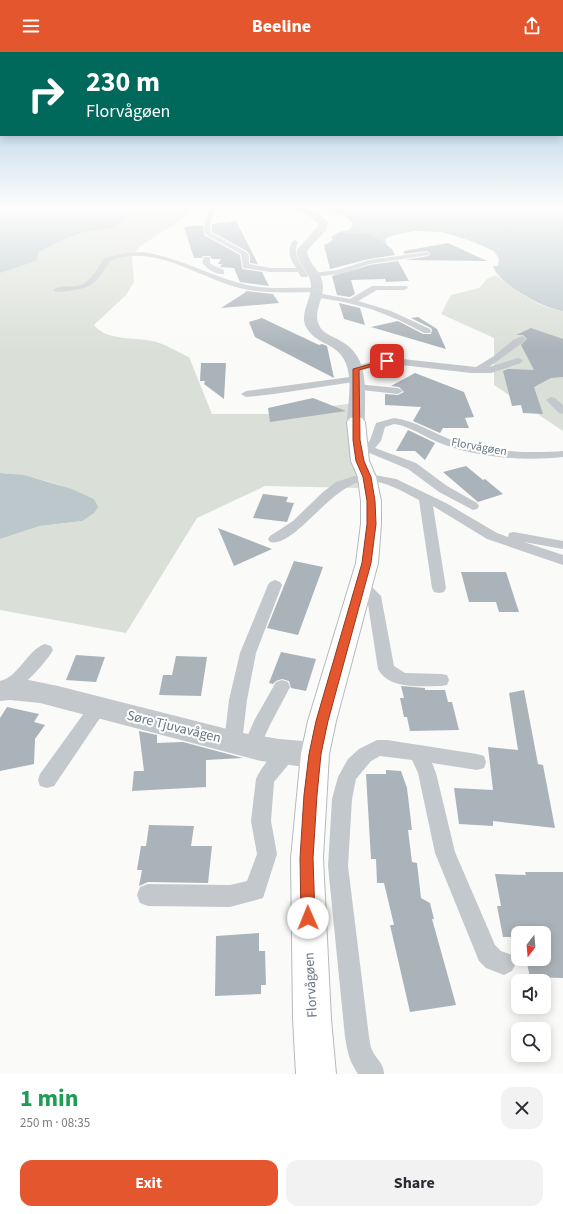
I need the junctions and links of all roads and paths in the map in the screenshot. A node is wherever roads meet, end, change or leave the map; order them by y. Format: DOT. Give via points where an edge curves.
graph roads {
  1 [pos="128,255"];
  2 [pos="149,255"];
  3 [pos="245,255"];
  4 [pos="292,255"];
  5 [pos="303,255"];
  6 [pos="422,255"];
  7 [pos="207,259"];
  8 [pos="301,270"];
  9 [pos="314,275"];
  10 [pos="219,279"];
  11 [pos="404,288"];
  12 [pos="57,290"];
  13 [pos="315,291"];
  14 [pos="350,302"];
  15 [pos="427,331"];
  16 [pos="522,340"];
  17 [pos="518,361"];
  18 [pos="471,370"];
  19 [pos="356,378"];
  20 [pos="398,391"];
  21 [pos="246,394"];
  22 [pos="551,400"];
  23 [pos="563,411"];
  24 [pos="361,440"];
  25 [pos="563,454"];
  26 [pos="367,477"];
  27 [pos="425,498"];
  28 [pos="474,506"];
  29 [pos="466,521"];
  30 [pos="276,539"];
  31 [pos="563,545"];
  32 [pos="563,560"];
  33 [pos="275,585"];
  34 [pos="439,588"];
  35 [pos="358,589"];
  36 [pos="45,650"];
  37 [pos="441,680"];
  38 [pos="282,687"];
  39 [pos="1,690"];
  40 [pos="98,707"];
  41 [pos="242,744"];
  42 [pos="287,753"];
  43 [pos="418,753"];
  44 [pos="315,754"];
  45 [pos="478,762"];
  46 [pos="47,780"];
  47 [pos="148,895"];
  48 [pos="504,963"];
  49 [pos="316,1074"];
  50 [pos="371,1074"];
  1 -- 12 [label="lane" via="107,260 98,276 83,287"];
  2 -- 10 [label="lane" via="164,257"];
  3 -- 8 [label="lane" via="246,266 271,270"];
  4 -- 8 [label="lane"];
  5 -- 9 [label="street" via="304,261"];
  6 -- 9 [label="lane" via="369,262 340,272"];
  7 -- 10 [label="lane" via="206,263 211,268 227,276"];
  8 -- 13 [label="lane"];
  9 -- 13 [label="street" via="317,282"];
  10 -- 13 [label="lane" via="258,289"];
  11 -- 14 [label="lane" via="375,288"];
  13 -- 14 [label="lane"];
  13 -- 19 [label="street" via="311,312 313,327 342,347 354,362"];
  14 -- 15 [label="lane" via="382,310"];
  16 -- 18 [label="lane" via="485,366"];
  17 -- 18 [label="lane" via="491,370"];
  18 -- 19 [label="lane" via="393,361 377,363"];
  19 -- 20 [label="lane"];
  19 -- 21 [label="lane" via="274,392"];
  19 -- 24 [label="street, Florvågøen"];
  22 -- 23 [label="lane"];
  24 -- 25 [label="lane, Florvågøen" via="375,441 380,425 385,421 394,421 456,445 520,454"];
  24 -- 26 [label="main road, Florvågøen" via="360,461"];
  24 -- 28 [label="lane" via="412,466 443,489"];
  26 -- 27 [label="lane" via="392,482"];
  26 -- 30 [label="lane" via="340,486 327,495 298,524"];
  26 -- 35 [label="main road, Florvågøen" via="371,524 367,563"];
  27 -- 29 [label="lane"];
  27 -- 34 [label="lane"];
  29 -- 31 [label="lane" via="510,535"];
  29 -- 32 [label="lane" via="492,536"];
  33 -- 41 [label="lane" via="248,653 238,700"];
  35 -- 37 [label="lane" via="374,596 386,669 402,678"];
  35 -- 44 [label="main road, Florvågøen"];
  36 -- 39 [label="lane, Søre Tjuvavågen" via="24,674"];
  38 -- 41 [label="lane" via="256,735"];
  39 -- 40 [label="street, Søre Tjuvavågen" via="20,689"];
  40 -- 41 [label="street, Søre Tjuvavågen"];
  40 -- 46 [label="lane"];
  41 -- 42 [label="street, Søre Tjuvavågen"];
  42 -- 44 [label="street, Søre Tjuvavågen"];
  42 -- 47 [label="lane" via="265,779 261,821 267,854 255,890 230,896"];
  43 -- 45 [label="lane"];
  43 -- 48 [label="lane" via="427,773 445,853 487,953 494,960"];
  43 -- 50 [label="lane" via="377,748 365,755 354,765 347,777 342,799 338,866 357,1037 361,1057 371,1069"];
  44 -- 49 [label="main road, Florvågøen" via="307,858"];
}
